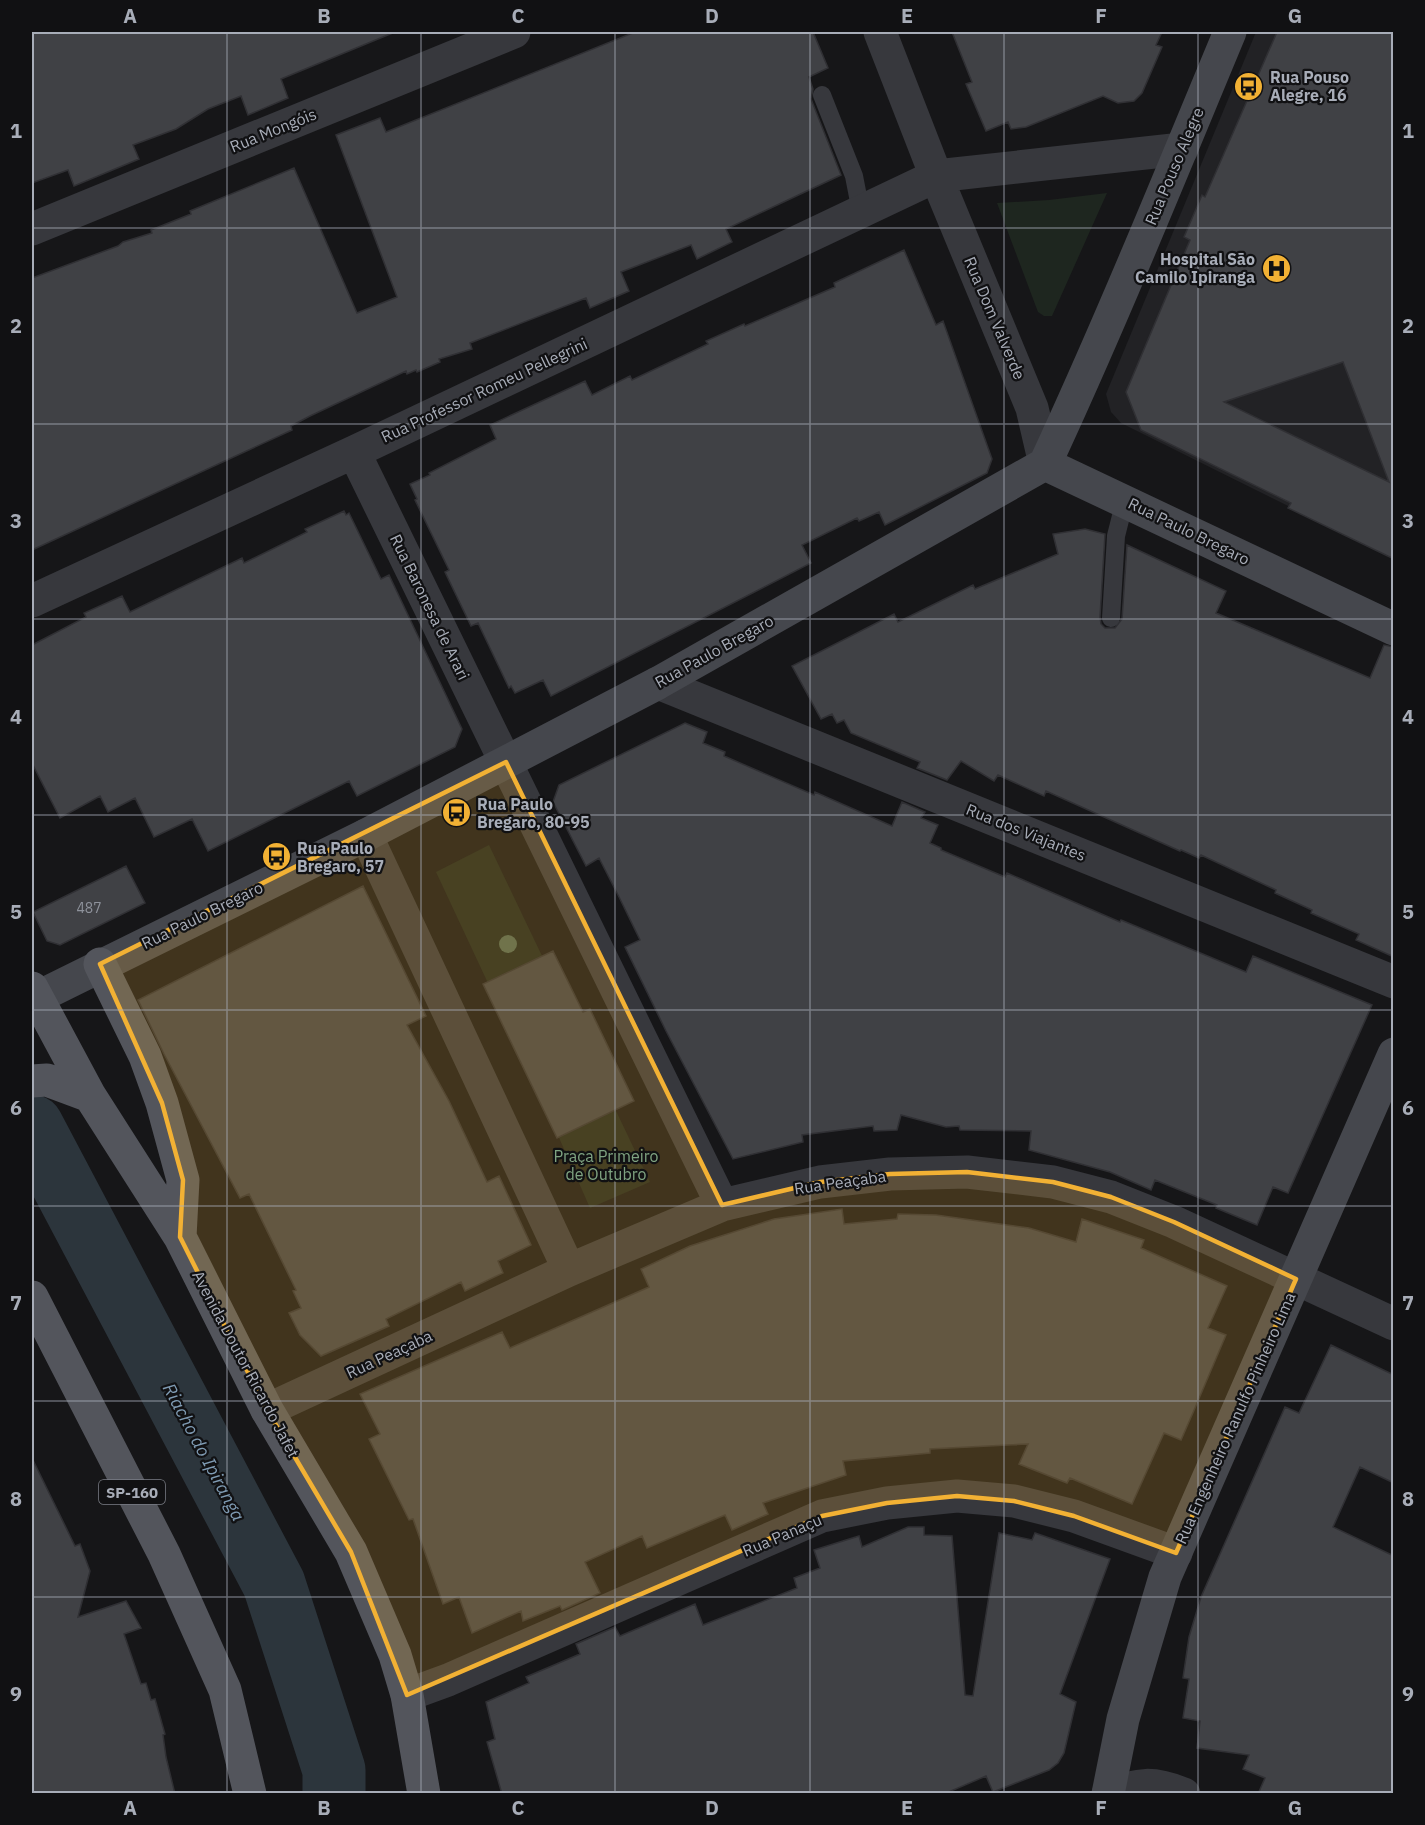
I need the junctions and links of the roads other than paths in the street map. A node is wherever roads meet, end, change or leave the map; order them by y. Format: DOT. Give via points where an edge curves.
graph roads {
  1 [pos="514,32"];
  2 [pos="880,32"];
  3 [pos="1230,32"];
  4 [pos="822,95"];
  5 [pos="1182,149"];
  6 [pos="936,176"];
  7 [pos="861,212"];
  8 [pos="32,229"];
  9 [pos="354,452"];
  10 [pos="1045,464"];
  11 [pos="1125,500"];
  12 [pos="32,601"];
  13 [pos="1111,618"];
  14 [pos="1394,629"];
  15 [pos="658,683"];
  16 [pos="506,762"];
  17 [pos="366,835"];
  18 [pos="100,964"];
  19 [pos="1394,982"];
  20 [pos="33,995"];
  21 [pos="1394,1054"];
  22 [pos="32,1081"];
  23 [pos="90,1096"];
  24 [pos="722,1205"];
  25 [pos="180,1237"];
  26 [pos="569,1270"];
  27 [pos="1296,1279"];
  28 [pos="32,1297"];
  29 [pos="1394,1324"];
  30 [pos="267,1410"];
  31 [pos="1176,1553"];
  32 [pos="407,1695"];
  33 [pos="1108,1793"];
  34 [pos="250,1794"];
  35 [pos="424,1794"];
  36 [pos="1184,1794"];
  1 -- 8 [label="street, Rua Mongóis"];
  2 -- 6 [label="street, Rua Dom Valverde"];
  3 -- 5 [label="street, Rua Pouso Alegre"];
  4 -- 7 [label="lane" via="854,176"];
  5 -- 6 [label="street, Rua Professor Romeu Pellegrini"];
  5 -- 10 [label="street, Rua Pouso Alegre"];
  6 -- 7 [label="street, Rua Professor Romeu Pellegrini"];
  6 -- 10 [label="street, Rua Dom Valverde" via="1032,408"];
  7 -- 9 [label="street, Rua Professor Romeu Pellegrini"];
  9 -- 12 [label="street, Rua Professor Romeu Pellegrini"];
  9 -- 16 [label="street, Rua Baronesa de Arari"];
  10 -- 11 [label="street, Rua Paulo Bregaro"];
  10 -- 15 [label="street, Rua Paulo Bregaro"];
  11 -- 13 [label="lane" via="1116,536"];
  11 -- 14 [label="street, Rua Paulo Bregaro"];
  15 -- 16 [label="street, Rua Paulo Bregaro"];
  15 -- 19 [label="street, Rua dos Viajantes"];
  16 -- 17 [label="street, Rua Paulo Bregaro"];
  16 -- 24 [label="street"];
  17 -- 18 [label="street, Rua Paulo Bregaro"];
  17 -- 26 [label="street"];
  18 -- 20 [label="street, Rua Paulo Bregaro"];
  18 -- 25 [label="main road" via="141,1046 162,1103 183,1180"];
  20 -- 23 [label="main road, Avenida Doutor Ricardo Jafet"];
  21 -- 27 [label="street, Rua Engenheiro Ranulfo Pinheiro Lima"];
  22 -- 23 [label="main road" via="47,1080"];
  23 -- 25 [label="main road, Avenida Doutor Ricardo Jafet"];
  24 -- 26 [label="street, Rua Peaçaba"];
  24 -- 27 [label="street, Rua Peaçaba" via="820,1182 890,1174 967,1172 1053,1182 1111,1197 1174,1222"];
  25 -- 30 [label="main road, Avenida Doutor Ricardo Jafet"];
  26 -- 30 [label="street, Rua Peaçaba"];
  27 -- 29 [label="street, Rua Peaçaba"];
  27 -- 31 [label="street, Rua Engenheiro Ranulfo Pinheiro Lima"];
  28 -- 34 [label="main road, SP-160" via="164,1554 225,1690"];
  30 -- 32 [label="main road, Avenida Doutor Ricardo Jafet" via="351,1552 395,1655"];
  31 -- 32 [label="street, Rua Panaçu" via="1074,1515 1014,1501 957,1496 887,1503 822,1516"];
  31 -- 33 [label="street, Rua Engenheiro Ranulfo Pinheiro Lima" via="1165,1577 1123,1719"];
  32 -- 35 [label="main road, Avenida Doutor Ricardo Jafet"];
  33 -- 36 [label="street" via="1145,1784"];
}
